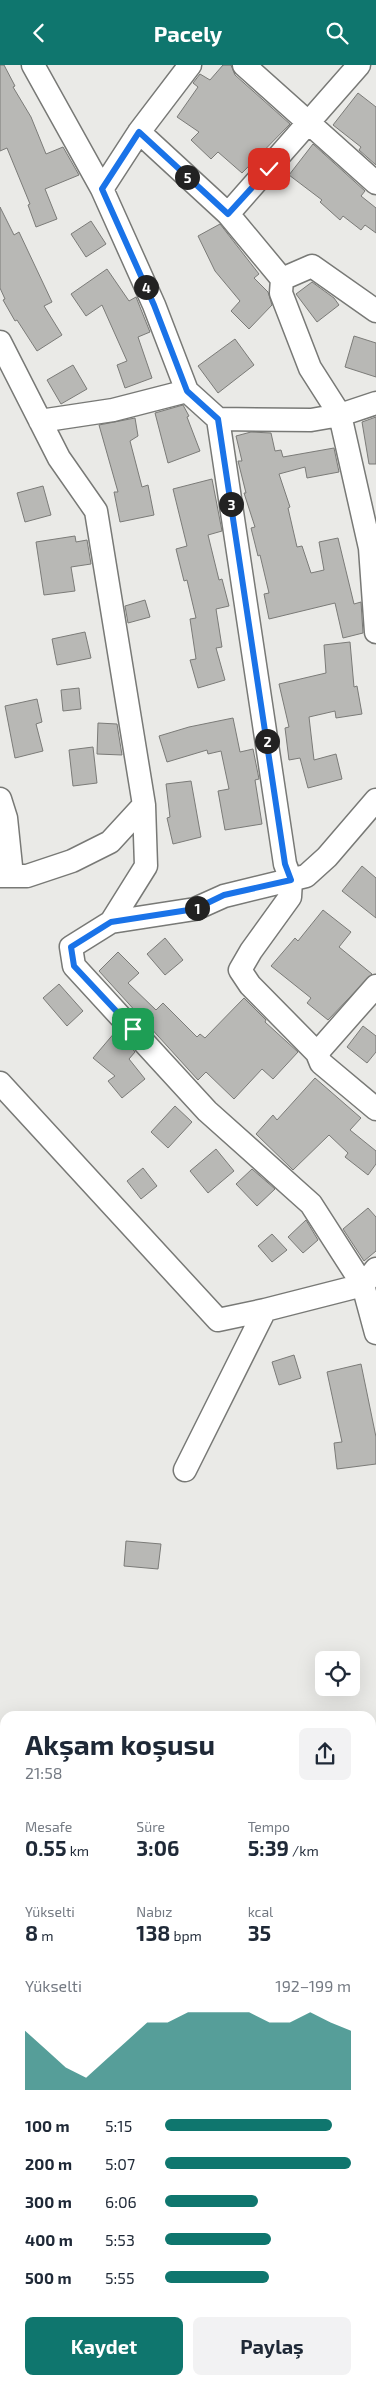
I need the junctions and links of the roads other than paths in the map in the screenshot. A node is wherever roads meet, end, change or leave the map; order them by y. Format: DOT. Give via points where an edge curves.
graph roads {
  1 [pos="33,65"];
  2 [pos="190,65"];
  3 [pos="244,65"];
  4 [pos="359,65"];
  5 [pos="310,124"];
  6 [pos="139,132"];
  7 [pos="376,183"];
  8 [pos="102,189"];
  9 [pos="228,214"];
  10 [pos="282,279"];
  11 [pos="376,311"];
  12 [pos="0,341"];
  13 [pos="187,391"];
  14 [pos="376,403"];
  15 [pos="340,415"];
  16 [pos="218,419"];
  17 [pos="40,421"];
  18 [pos="376,632"];
  19 [pos="0,799"];
  20 [pos="376,800"];
  21 [pos="144,805"];
  22 [pos="6,876"];
  23 [pos="291,880"];
  24 [pos="111,922"];
  25 [pos="376,986"];
  26 [pos="317,1053"];
  27 [pos="0,1083"];
  28 [pos="376,1109"];
  29 [pos="370,1277"];
  30 [pos="265,1310"];
  31 [pos="376,1333"];
  32 [pos="185,1470"];
  1 -- 8 [label="street"];
  2 -- 6 [label="street"];
  3 -- 5 [label="street"];
  4 -- 5 [label="street"];
  5 -- 7 [label="street"];
  5 -- 9 [label="street"];
  6 -- 8 [label="street"];
  6 -- 9 [label="street"];
  8 -- 13 [label="street" via="154,305"];
  9 -- 10 [label="street"];
  10 -- 11 [label="street" via="312,266"];
  10 -- 15 [label="street" via="281,293 310,368"];
  12 -- 17 [label="street"];
  13 -- 16 [label="street"];
  13 -- 17 [label="street" via="113,411"];
  14 -- 15 [label="street"];
  15 -- 16 [label="street" via="311,419"];
  15 -- 18 [label="street" via="370,548"];
  16 -- 23 [label="street" via="285,864"];
  17 -- 21 [label="street" via="59,458 96,511"];
  19 -- 22 [label="street" via="6,818"];
  20 -- 23 [label="street" via="327,857 306,876"];
  21 -- 22 [label="street" via="110,842 72,861 27,876"];
  21 -- 24 [label="street" via="146,866"];
  23 -- 24 [label="street" via="224,895 195,909"];
  23 -- 26 [label="street" via="290,897 240,970 250,985"];
  24 -- 29 [label="street" via="71,947 74,966 207,1111 311,1205"];
  25 -- 26 [label="street"];
  26 -- 28 [label="street" via="321,1063"];
  27 -- 30 [label="street" via="218,1320"];
  29 -- 30 [label="street"];
  29 -- 31 [label="street"];
  30 -- 32 [label="street"];
}
